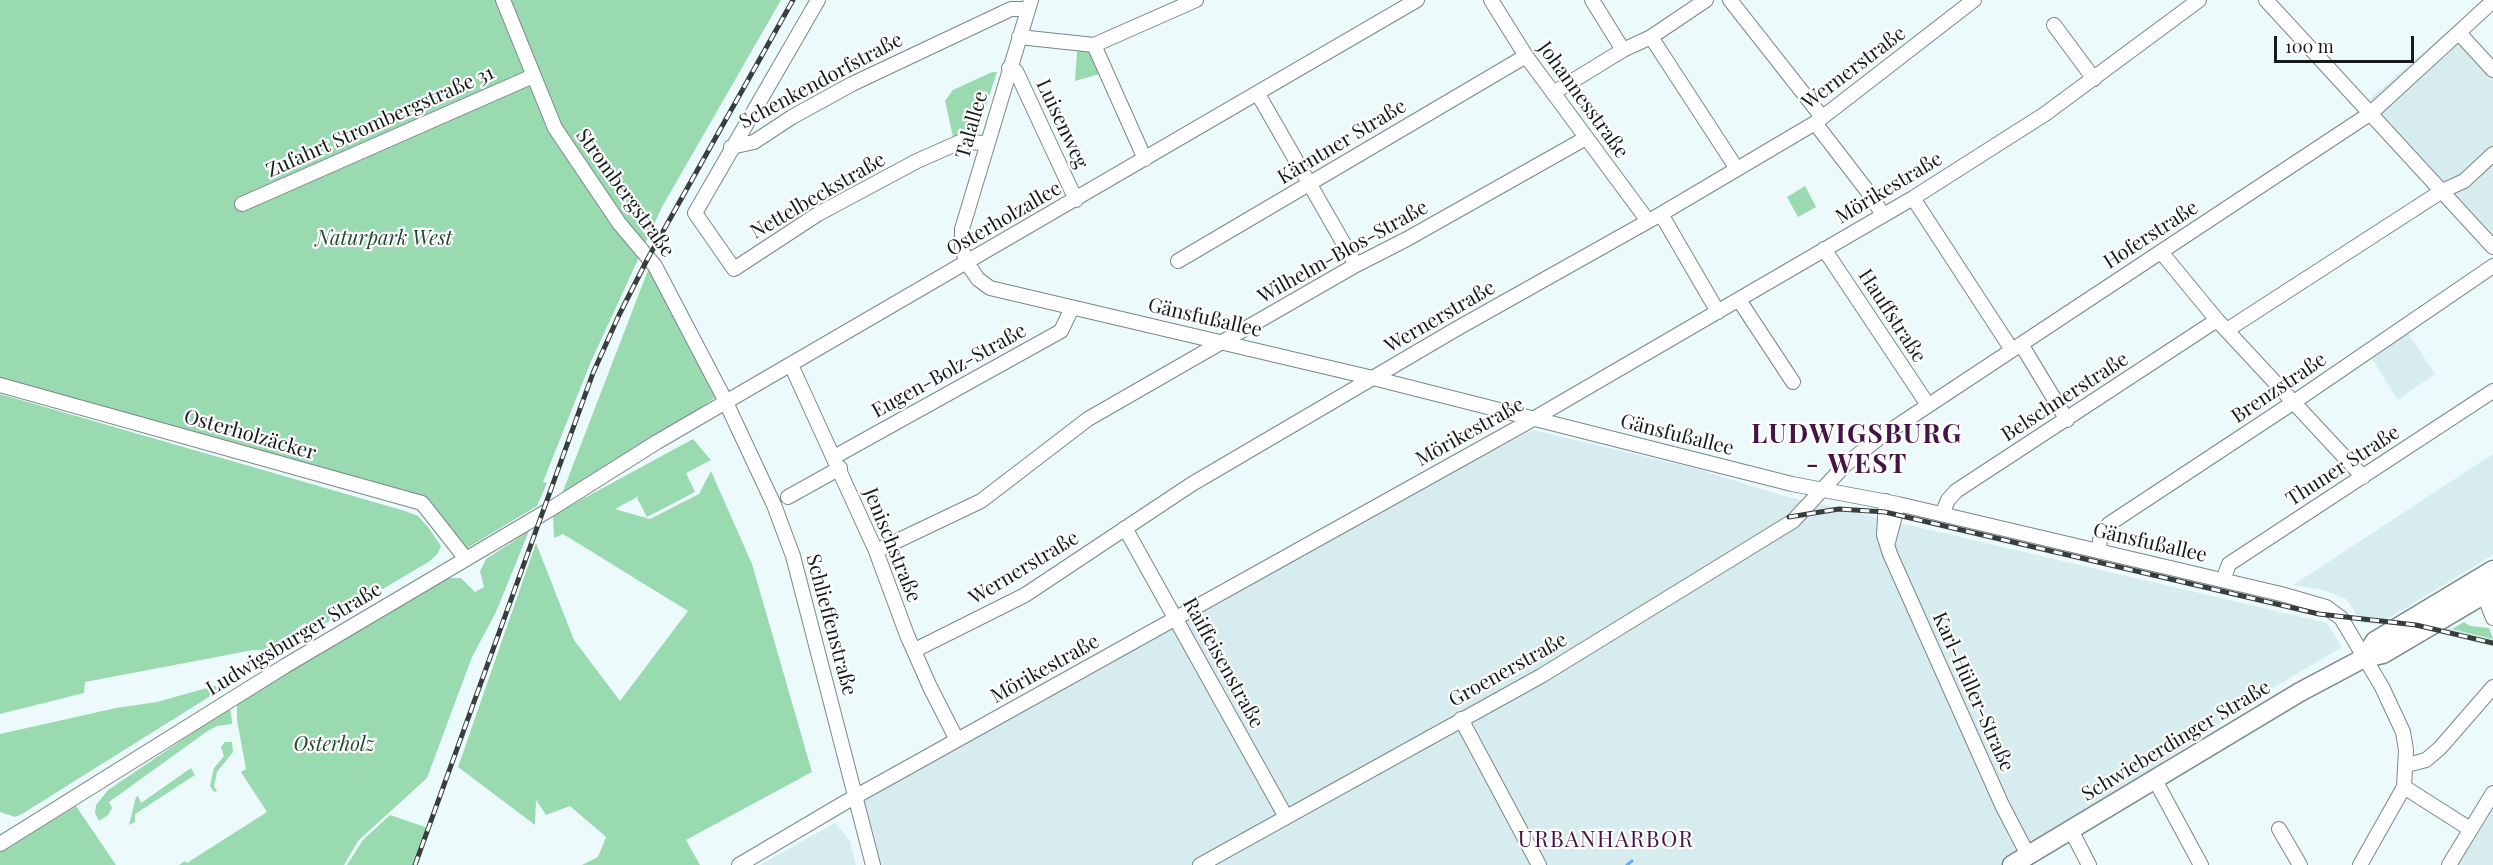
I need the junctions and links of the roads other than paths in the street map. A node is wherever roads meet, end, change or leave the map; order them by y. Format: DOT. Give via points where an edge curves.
graph roads {
  1 [pos="503,0"];
  2 [pos="1196,0"];
  3 [pos="1417,0"];
  4 [pos="1491,0"];
  5 [pos="1592,0"];
  6 [pos="1706,0"];
  7 [pos="1730,0"];
  8 [pos="1974,0"];
  9 [pos="2199,0"];
  10 [pos="2266,0"];
  11 [pos="819,1"];
  12 [pos="2493,1"];
  13 [pos="1030,4"];
  14 [pos="2054,25"];
  15 [pos="2459,33"];
  16 [pos="1019,37"];
  17 [pos="1651,37"];
  18 [pos="1094,45"];
  19 [pos="1623,50"];
  20 [pos="1526,56"];
  21 [pos="1009,68"];
  22 [pos="2493,70"];
  23 [pos="532,76"];
  24 [pos="2094,79"];
  25 [pos="1553,93"];
  26 [pos="1258,94"];
  27 [pos="2371,113"];
  28 [pos="1819,120"];
  29 [pos="1586,138"];
  30 [pos="987,143"];
  31 [pos="731,147"];
  32 [pos="2493,154"];
  33 [pos="1145,159"];
  34 [pos="1737,169"];
  35 [pos="1309,185"];
  36 [pos="2442,190"];
  37 [pos="1913,198"];
  38 [pos="1076,200"];
  39 [pos="242,204"];
  40 [pos="1661,214"];
  41 [pos="1883,215"];
  42 [pos="1648,221"];
  43 [pos="2493,247"];
  44 [pos="1824,249"];
  45 [pos="2161,252"];
  46 [pos="1178,261"];
  47 [pos="967,263"];
  48 [pos="1356,265"];
  49 [pos="2493,266"];
  50 [pos="1739,300"];
  51 [pos="1072,308"];
  52 [pos="1718,312"];
  53 [pos="2217,320"];
  54 [pos="2227,330"];
  55 [pos="1221,341"];
  56 [pos="2016,347"];
  57 [pos="791,365"];
  58 [pos="1373,378"];
  59 [pos="1793,382"];
  60 [pos="0,385"];
  61 [pos="2493,391"];
  62 [pos="2294,402"];
  63 [pos="726,403"];
  64 [pos="1928,405"];
  65 [pos="1533,419"];
  66 [pos="2067,420"];
  67 [pos="837,462"];
  68 [pos="610,471"];
  69 [pos="2363,477"];
  70 [pos="1822,490"];
  71 [pos="788,497"];
  72 [pos="1892,502"];
  73 [pos="1942,514"];
  74 [pos="1125,528"];
  75 [pos="876,551"];
  76 [pos="2098,551"];
  77 [pos="466,559"];
  78 [pos="2493,570"];
  79 [pos="2223,580"];
  80 [pos="2487,590"];
  81 [pos="1176,617"];
  82 [pos="2493,618"];
  83 [pos="915,650"];
  84 [pos="2364,658"];
  85 [pos="2493,687"];
  86 [pos="1461,719"];
  87 [pos="957,740"];
  88 [pos="2407,765"];
  89 [pos="2155,780"];
  90 [pos="2404,787"];
  91 [pos="2493,793"];
  92 [pos="854,797"];
  93 [pos="1286,817"];
  94 [pos="2470,829"];
  95 [pos="2071,830"];
  96 [pos="2279,830"];
  97 [pos="0,844"];
  98 [pos="2028,855"];
  99 [pos="739,865"];
  100 [pos="873,865"];
  101 [pos="1200,865"];
  102 [pos="1539,865"];
  103 [pos="2012,865"];
  104 [pos="2089,865"];
  105 [pos="2201,865"];
  106 [pos="2300,865"];
  107 [pos="2360,865"];
  108 [pos="2449,865"];
  1 -- 23 [label="street, Strombergstraße"];
  2 -- 18 [label="street"];
  3 -- 26 [label="street, Osterholzallee"];
  4 -- 20 [label="street, Johannesstraße"];
  5 -- 19 [label="street"];
  6 -- 17 [label="street"];
  7 -- 28 [label="street"];
  8 -- 28 [label="street, Wernerstraße"];
  9 -- 24 [label="street, Mörikestraße"];
  10 -- 27 [label="street"];
  11 -- 31 [label="street"];
  12 -- 15 [label="street, Hoferstraße"];
  13 -- 16 [label="street, Talallee"];
  13 -- 31 [label="street, Schenkendorfstraße" via="1011,9 852,84 754,142"];
  14 -- 24 [label="street"];
  15 -- 22 [label="street"];
  15 -- 27 [label="street, Hoferstraße"];
  16 -- 18 [label="street"];
  16 -- 21 [label="street, Talallee"];
  17 -- 19 [label="street"];
  17 -- 34 [label="street"];
  18 -- 33 [label="street"];
  19 -- 25 [label="street"];
  20 -- 25 [label="street, Johannesstraße"];
  20 -- 35 [label="street, Kärntner Straße"];
  21 -- 30 [label="street, Talallee"];
  21 -- 38 [label="street, Luisenweg" via="1016,71"];
  23 -- 39 [label="street, Zufahrt Strombergstraße 31"];
  23 -- 63 [label="street, Strombergstraße" via="555,128 619,223 655,266"];
  24 -- 37 [label="street, Mörikestraße"];
  25 -- 29 [label="street, Johannesstraße"];
  26 -- 33 [label="street, Osterholzallee"];
  26 -- 35 [label="street"];
  27 -- 36 [label="street"];
  27 -- 45 [label="street, Hoferstraße"];
  28 -- 34 [label="street, Wernerstraße"];
  28 -- 41 [label="street"];
  29 -- 42 [label="street, Johannesstraße"];
  29 -- 48 [label="street, Wilhelm-Blos-Straße"];
  30 -- 31 [label="street, Nettelbeckstraße" via="960,142 916,161 818,214 734,269 695,213"];
  30 -- 47 [label="street, Talallee" via="963,229 962,249"];
  32 -- 36 [label="street" via="2463,181"];
  33 -- 38 [label="street, Osterholzallee"];
  34 -- 40 [label="street, Wernerstraße"];
  35 -- 46 [label="street, Kärntner Straße"];
  35 -- 48 [label="street"];
  36 -- 43 [label="street"];
  36 -- 54 [label="street"];
  37 -- 41 [label="street, Mörikestraße"];
  37 -- 56 [label="street"];
  38 -- 47 [label="street, Osterholzallee"];
  40 -- 42 [label="street, Wernerstraße"];
  40 -- 52 [label="street"];
  41 -- 44 [label="street, Mörikestraße"];
  42 -- 58 [label="street, Wernerstraße"];
  44 -- 50 [label="street, Mörikestraße"];
  44 -- 64 [label="street, Hauffstraße"];
  45 -- 53 [label="street"];
  45 -- 56 [label="street, Hoferstraße"];
  47 -- 51 [label="street, Gänsfußallee" via="990,288"];
  47 -- 57 [label="street, Osterholzallee"];
  48 -- 55 [label="street, Wilhelm-Blos-Straße"];
  49 -- 62 [label="street, Brenzstraße"];
  50 -- 52 [label="street, Mörikestraße"];
  50 -- 59 [label="street"];
  51 -- 55 [label="street, Gänsfußallee"];
  51 -- 67 [label="street, Eugen-Bolz-Straße" via="1061,331"];
  52 -- 65 [label="street, Mörikestraße"];
  53 -- 54 [label="street"];
  53 -- 66 [label="street, Belschnerstraße"];
  54 -- 62 [label="street"];
  55 -- 58 [label="street, Gänsfußallee"];
  55 -- 75 [label="street, Wilhelm-Blos-Straße" via="1088,419 981,501"];
  56 -- 64 [label="street, Hoferstraße"];
  56 -- 66 [label="street"];
  57 -- 63 [label="street, Osterholzallee"];
  57 -- 67 [label="street, Jenischstraße"];
  58 -- 65 [label="street, Gänsfußallee"];
  58 -- 74 [label="street, Wernerstraße"];
  60 -- 77 [label="street, Osterholzäcker" via="422,503"];
  61 -- 69 [label="street, Thuner Straße"];
  62 -- 69 [label="street"];
  62 -- 76 [label="street, Brenzstraße" via="2109,524"];
  63 -- 68 [label="street, Osterholzallee"];
  63 -- 92 [label="street, Schlieffenstraße" via="774,505 793,556"];
  64 -- 70 [label="street, Hoferstraße" via="1856,456"];
  65 -- 70 [label="street, Gänsfußallee"];
  65 -- 81 [label="street, Mörikestraße"];
  66 -- 73 [label="street, Belschnerstraße" via="1956,491"];
  67 -- 71 [label="street, Eugen-Bolz-Straße"];
  67 -- 75 [label="street, Jenischstraße"];
  68 -- 77 [label="street, Ludwigsburger Straße"];
  69 -- 79 [label="street, Thuner Straße" via="2229,564"];
  70 -- 72 [label="street, Gänsfußallee"];
  70 -- 86 [label="street, Groenerstraße" via="1796,519 1763,540"];
  72 -- 73 [label="street, Gänsfußallee"];
  72 -- 98 [label="street, Karl-Hüller-Straße" via="1887,543 1978,753"];
  73 -- 76 [label="street, Gänsfußallee"];
  74 -- 81 [label="street, Raiffeisenstraße"];
  74 -- 83 [label="street, Wernerstraße" via="1025,595"];
  75 -- 83 [label="street, Jenischstraße"];
  76 -- 79 [label="street, Gänsfußallee"];
  77 -- 97 [label="street, Ludwigsburger Straße" via="285,666"];
  78 -- 80 [label="main road, Schwieberdinger Straße"];
  79 -- 84 [label="street, Gänsfußallee" via="2333,610"];
  80 -- 82 [label="street" via="2488,609"];
  80 -- 84 [label="main road, Schwieberdinger Straße" via="2383,654"];
  81 -- 87 [label="street, Mörikestraße"];
  81 -- 93 [label="street, Raiffeisenstraße"];
  83 -- 87 [label="street, Jenischstraße"];
  84 -- 88 [label="street, Gänsfußallee" via="2403,732"];
  84 -- 89 [label="main road, Schwieberdinger Straße"];
  85 -- 88 [label="street" via="2440,748 2426,760"];
  86 -- 93 [label="street, Groenerstraße"];
  86 -- 102 [label="street"];
  87 -- 92 [label="street, Mörikestraße"];
  88 -- 90 [label="street, Gänsfußallee"];
  89 -- 95 [label="main road, Schwieberdinger Straße"];
  89 -- 105 [label="street"];
  90 -- 94 [label="street"];
  90 -- 107 [label="street"];
  91 -- 94 [label="street"];
  92 -- 99 [label="street, Mörikestraße"];
  92 -- 100 [label="street, Schlieffenstraße"];
  93 -- 101 [label="street, Groenerstraße"];
  94 -- 108 [label="street"];
  95 -- 98 [label="main road, Schwieberdinger Straße"];
  95 -- 104 [label="street"];
  96 -- 106 [label="street"];
  98 -- 103 [label="main road, Schwieberdinger Straße"];
}
